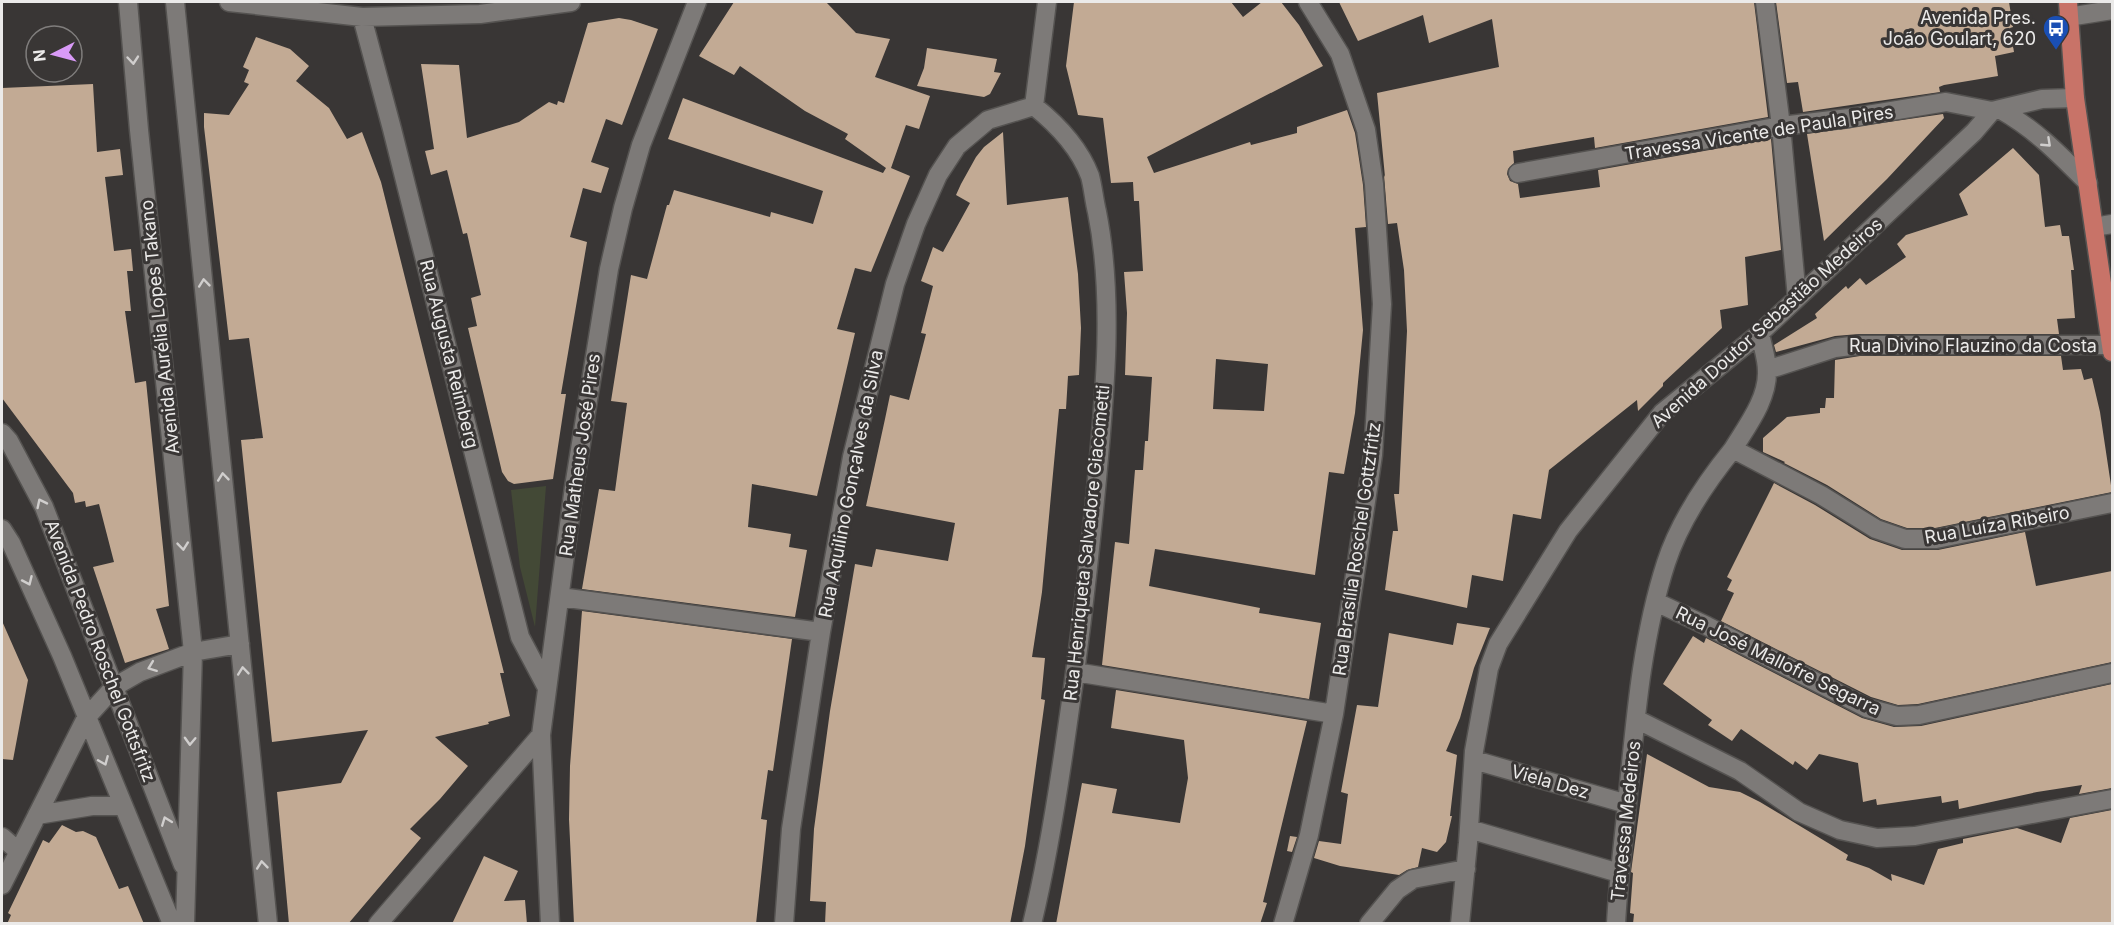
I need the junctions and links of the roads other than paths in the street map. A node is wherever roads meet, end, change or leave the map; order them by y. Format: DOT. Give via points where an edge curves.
graph roads {
  1 [pos="128,2"];
  2 [pos="176,2"];
  3 [pos="229,2"];
  4 [pos="571,2"];
  5 [pos="697,2"];
  6 [pos="1047,2"];
  7 [pos="1308,2"];
  8 [pos="1765,2"];
  9 [pos="2068,9"];
  10 [pos="2112,10"];
  11 [pos="362,17"];
  12 [pos="2074,98"];
  13 [pos="1034,106"];
  14 [pos="1996,110"];
  15 [pos="1781,126"];
  16 [pos="1518,173"];
  17 [pos="2088,183"];
  18 [pos="2112,224"];
  19 [pos="2094,228"];
  20 [pos="1797,298"];
  21 [pos="1760,333"];
  22 [pos="2112,349"];
  23 [pos="1767,370"];
  24 [pos="2,433"];
  25 [pos="1733,449"];
  26 [pos="2112,503"];
  27 [pos="2,529"];
  28 [pos="561,597"];
  29 [pos="1656,602"];
  30 [pos="821,632"];
  31 [pos="240,644"];
  32 [pos="194,652"];
  33 [pos="1076,672"];
  34 [pos="2112,673"];
  35 [pos="546,686"];
  36 [pos="114,687"];
  37 [pos="1334,714"];
  38 [pos="86,718"];
  39 [pos="1636,719"];
  40 [pos="541,735"];
  41 [pos="1474,760"];
  42 [pos="2112,799"];
  43 [pos="1627,804"];
  44 [pos="122,806"];
  45 [pos="37,815"];
  46 [pos="1469,829"];
  47 [pos="2,837"];
  48 [pos="18,851"];
  49 [pos="1466,869"];
  50 [pos="1619,873"];
  51 [pos="187,876"];
  52 [pos="2,885"];
  53 [pos="172,924"];
  54 [pos="185,924"];
  55 [pos="268,924"];
  56 [pos="378,924"];
  57 [pos="550,924"];
  58 [pos="784,924"];
  59 [pos="1032,924"];
  60 [pos="1283,924"];
  61 [pos="1369,924"];
  62 [pos="1460,924"];
  63 [pos="1616,924"];
  1 -- 32 [label="street, Avenida Aurélia Lopes Takano, one-way"];
  31 -- 2 [label="street, one-way"];
  3 -- 11 [label="street"];
  4 -- 11 [label="street" via="480,15"];
  5 -- 28 [label="street, Rua Matheus José Pires" via="641,145 609,269 574,487"];
  6 -- 13 [label="street"];
  7 -- 37 [label="street, Rua Brasília Roschel Gottzfritz" via="1340,54 1366,130 1374,184 1382,304 1373,455"];
  8 -- 15 [label="street"];
  9 -- 10 [label="street"];
  9 -- 12 [label="main road"];
  11 -- 35 [label="street, Rua Augusta Reimberg" via="520,637"];
  12 -- 14 [label="street, Travessa Vicente de Paula Pires" via="2042,99"];
  12 -- 17 [label="main road"];
  13 -- 30 [label="street, Rua Aquilino Gonçalves da Silva" via="988,120 957,146 938,175 916,224 873,365 852,457"];
  13 -- 33 [label="street, Rua Henriqueta Salvadore Giacometti" via="1074,144 1090,176 1102,237 1105,389"];
  14 -- 15 [label="street, Travessa Vicente de Paula Pires" via="1946,102"];
  14 -- 17 [label="street, Travessa Vicente de Paula Pires, one-way" via="2040,136"];
  14 -- 20 [label="street, Avenida Doutor Sebastião Medeiros"];
  15 -- 16 [label="street, Travessa Vicente de Paula Pires"];
  15 -- 20 [label="street"];
  17 -- 19 [label="main road"];
  18 -- 19 [label="street"];
  19 -- 22 [label="main road"];
  20 -- 21 [label="street, Avenida Doutor Sebastião Medeiros"];
  21 -- 23 [label="street"];
  21 -- 41 [label="street, Avenida Doutor Sebastião Medeiros" via="1662,413 1568,531 1498,644 1489,668"];
  22 -- 23 [label="street, Rua Divino Flauzino da Costa" via="1859,345 1835,348"];
  23 -- 25 [label="street, Travessa Medeiros" via="1760,403"];
  36 -- 24 [label="street, Avenida Pedro Roschel Gottsfritz, one-way" via="44,507"];
  25 -- 26 [label="street, Rua Luíza Ribeiro" via="1876,529 1905,539 1936,539"];
  25 -- 29 [label="street, Travessa Medeiros" via="1708,479 1686,520 1666,561"];
  27 -- 38 [label="street, Avenida Pedro Roschel Gottsfritz, one-way" via="62,656"];
  28 -- 30 [label="street"];
  28 -- 35 [label="street, Rua Matheus José Pires"];
  29 -- 34 [label="street, Rua José Mallofre Segarra" via="1867,708 1897,716 1919,715"];
  29 -- 39 [label="street, Travessa Medeiros"];
  30 -- 58 [label="street, Rua Aquilino Gonçalves da Silva" via="791,829"];
  31 -- 32 [label="street"];
  55 -- 31 [label="street, one-way"];
  32 -- 36 [label="street, one-way" via="140,672"];
  32 -- 51 [label="street, Avenida Aurélia Lopes Takano, one-way"];
  33 -- 37 [label="street"];
  33 -- 59 [label="street, Rua Henriqueta Salvadore Giacometti" via="1051,838"];
  35 -- 40 [label="street, Rua Matheus José Pires"];
  36 -- 38 [label="street"];
  51 -- 36 [label="street, Avenida Pedro Roschel Gottsfritz, one-way"];
  37 -- 60 [label="street, Rua Brasília Roschel Gottzfritz" via="1309,835"];
  38 -- 44 [label="street, Avenida Pedro Roschel Gottsfritz, one-way"];
  38 -- 45 [label="street"];
  39 -- 42 [label="street" via="1740,771 1799,812 1840,830 1876,837 1915,836"];
  39 -- 43 [label="street, Travessa Medeiros"];
  40 -- 56 [label="street"];
  40 -- 57 [label="street, Rua Matheus José Pires"];
  41 -- 43 [label="street, Viela Dez"];
  41 -- 46 [label="street, Avenida Doutor Sebastião Medeiros"];
  43 -- 50 [label="street, Travessa Medeiros"];
  44 -- 45 [label="street" via="92,806"];
  44 -- 53 [label="street, Avenida Pedro Roschel Gottsfritz"];
  45 -- 48 [label="street"];
  46 -- 49 [label="street, Avenida Doutor Sebastião Medeiros"];
  46 -- 50 [label="street"];
  47 -- 48 [label="street"];
  48 -- 52 [label="street"];
  49 -- 61 [label="street" via="1413,879 1397,890"];
  49 -- 62 [label="street, Avenida Doutor Sebastião Medeiros"];
  50 -- 63 [label="street, Travessa Medeiros"];
  51 -- 54 [label="street, Avenida Aurélia Lopes Takano"];
}
